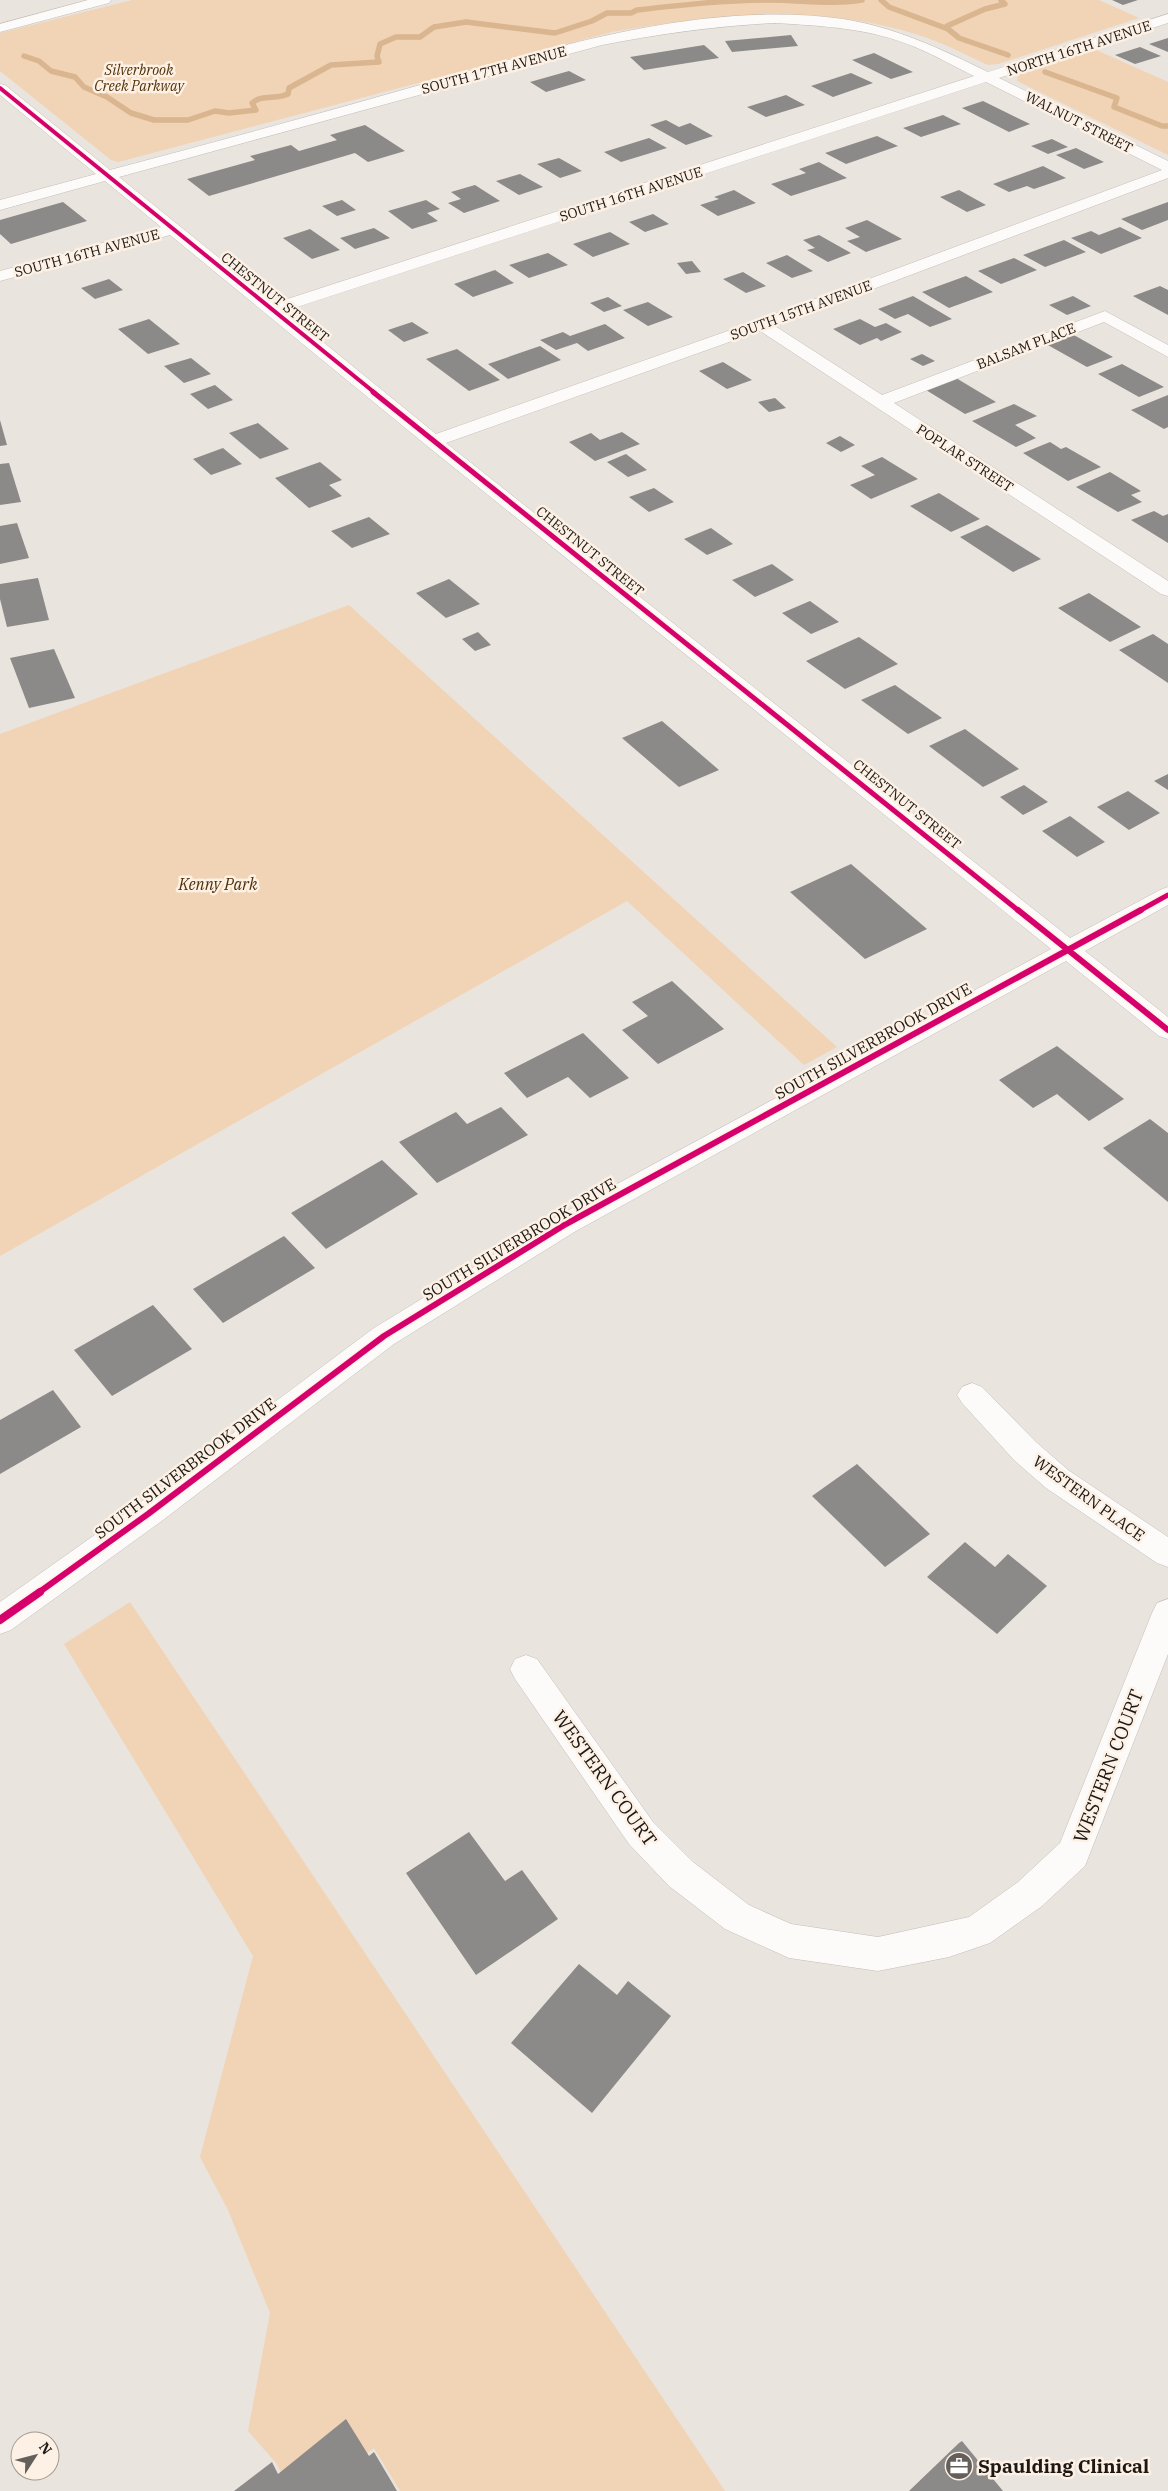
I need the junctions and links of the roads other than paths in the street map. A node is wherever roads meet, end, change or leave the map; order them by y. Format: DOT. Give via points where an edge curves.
graph roads {
  1 [pos="104,0"];
  2 [pos="1168,18"];
  3 [pos="0,28"];
  4 [pos="990,77"];
  5 [pos="0,88"];
  6 [pos="1168,167"];
  7 [pos="1168,173"];
  8 [pos="109,175"];
  9 [pos="0,205"];
  10 [pos="173,229"];
  11 [pos="0,276"];
  12 [pos="272,310"];
  13 [pos="762,325"];
  14 [pos="1168,352"];
  15 [pos="880,402"];
  16 [pos="432,441"];
  17 [pos="1168,590"];
  18 [pos="1168,895"];
  19 [pos="1069,950"];
  20 [pos="1168,1030"];
  21 [pos="972,1395"];
  22 [pos="1168,1554"];
  23 [pos="1168,1613"];
  24 [pos="0,1620"];
  25 [pos="526,1670"];
  1 -- 3 [label="street"];
  2 -- 4 [label="street, NORTH 16TH AVENUE"];
  4 -- 6 [label="street, WALNUT STREET"];
  4 -- 8 [label="street, SOUTH 17TH AVENUE" via="920,44 834,22 722,22 598,42"];
  4 -- 12 [label="street, SOUTH 16TH AVENUE"];
  5 -- 8 [label="street, CHESTNUT STREET"];
  7 -- 13 [label="street, SOUTH 15TH AVENUE"];
  8 -- 9 [label="street, SOUTH 17TH AVENUE"];
  8 -- 10 [label="street, CHESTNUT STREET"];
  10 -- 11 [label="street, SOUTH 16TH AVENUE"];
  10 -- 12 [label="street, CHESTNUT STREET"];
  12 -- 16 [label="street, CHESTNUT STREET"];
  13 -- 15 [label="street, POPLAR STREET"];
  13 -- 16 [label="street, SOUTH 15TH AVENUE"];
  14 -- 15 [label="street, BALSAM PLACE" via="1105,316"];
  15 -- 17 [label="street, POPLAR STREET"];
  16 -- 19 [label="street, CHESTNUT STREET"];
  18 -- 19 [label="street, SOUTH SILVERBROOK DRIVE"];
  19 -- 20 [label="street, CHESTNUT STREET"];
  19 -- 24 [label="street, SOUTH SILVERBROOK DRIVE" via="566,1224 384,1336 148,1514"];
  21 -- 22 [label="street, WESTERN PLACE" via="1025,1452 1057,1479"];
  23 -- 25 [label="street, WESTERN COURT" via="1073,1854 1030,1894 978,1931 878,1954 789,1941 737,1918 681,1874 641,1833"];
}
